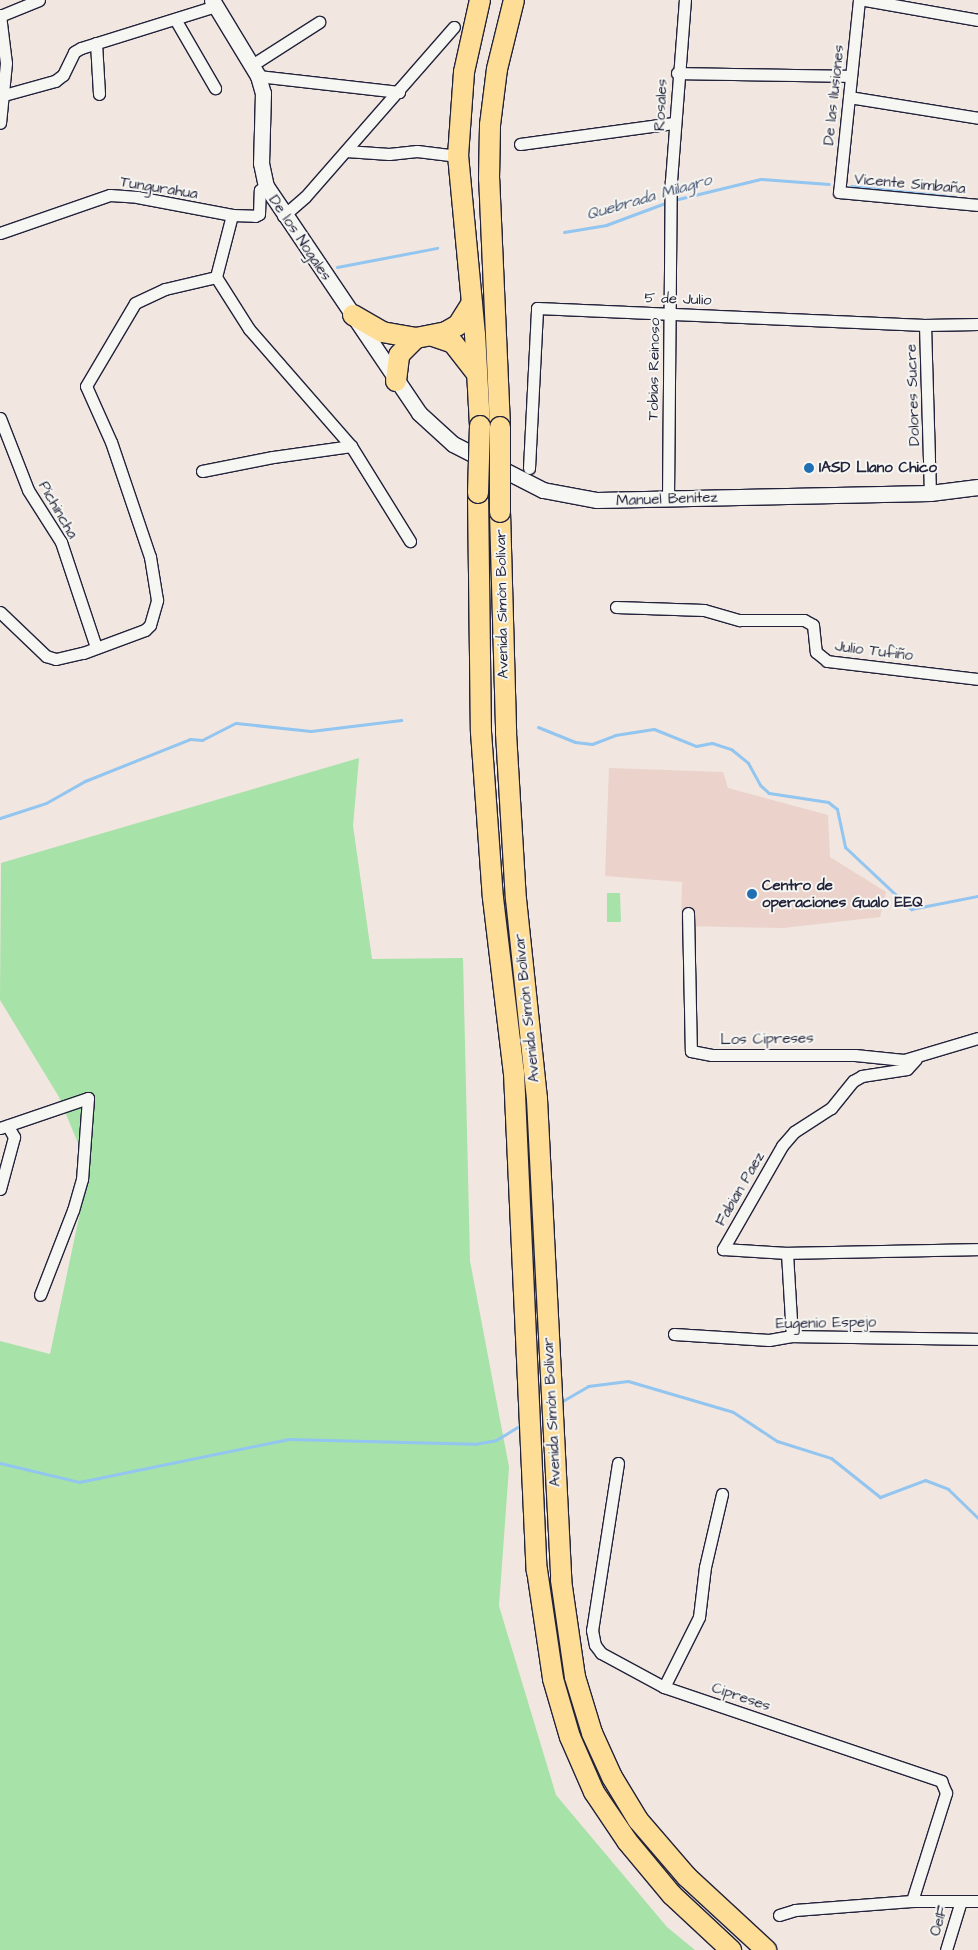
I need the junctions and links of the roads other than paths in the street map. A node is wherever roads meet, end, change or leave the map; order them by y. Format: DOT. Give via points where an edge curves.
graph roads {
  1 [pos="39,0"];
  2 [pos="480,0"];
  3 [pos="514,0"];
  4 [pos="685,0"];
  5 [pos="859,0"];
  6 [pos="865,0"];
  7 [pos="214,3"];
  8 [pos="175,19"];
  9 [pos="0,20"];
  10 [pos="978,20"];
  11 [pos="319,22"];
  12 [pos="454,27"];
  13 [pos="96,43"];
  14 [pos="255,70"];
  15 [pos="677,73"];
  16 [pos="850,76"];
  17 [pos="215,88"];
  18 [pos="400,92"];
  19 [pos="4,94"];
  20 [pos="99,94"];
  21 [pos="849,97"];
  22 [pos="978,118"];
  23 [pos="0,123"];
  24 [pos="674,123"];
  25 [pos="520,144"];
  26 [pos="346,151"];
  27 [pos="458,156"];
  28 [pos="266,186"];
  29 [pos="839,192"];
  30 [pos="978,205"];
  31 [pos="670,211"];
  32 [pos="232,215"];
  33 [pos="283,216"];
  34 [pos="0,233"];
  35 [pos="216,277"];
  36 [pos="472,303"];
  37 [pos="670,314"];
  38 [pos="353,316"];
  39 [pos="978,324"];
  40 [pos="925,325"];
  41 [pos="424,337"];
  42 [pos="478,376"];
  43 [pos="396,381"];
  44 [pos="0,418"];
  45 [pos="351,446"];
  46 [pos="529,468"];
  47 [pos="202,472"];
  48 [pos="978,487"];
  49 [pos="930,493"];
  50 [pos="668,498"];
  51 [pos="410,541"];
  52 [pos="616,608"];
  53 [pos="0,612"];
  54 [pos="96,647"];
  55 [pos="978,679"];
  56 [pos="688,913"];
  57 [pos="978,1038"];
  58 [pos="916,1058"];
  59 [pos="4,1127"];
  60 [pos="0,1189"];
  61 [pos="978,1249"];
  62 [pos="788,1253"];
  63 [pos="40,1295"];
  64 [pos="674,1334"];
  65 [pos="792,1336"];
  66 [pos="978,1339"];
  67 [pos="618,1463"];
  68 [pos="722,1494"];
  69 [pos="664,1687"];
  70 [pos="912,1901"];
  71 [pos="961,1901"];
  72 [pos="978,1901"];
  73 [pos="779,1915"];
  74 [pos="731,1950"];
  75 [pos="766,1950"];
  76 [pos="946,1950"];
  1 -- 9 [label="street"];
  2 -- 27 [label="highway, Avenida Simón Bolívar" via="464,72"];
  3 -- 75 [label="highway, Avenida Simón Bolívar, bridge" via="498,69 490,125 506,733 516,899 537,1099 561,1580 575,1678 592,1733 612,1778 638,1820 687,1877"];
  4 -- 15 [label="street, Rosales"];
  5 -- 16 [label="street, De las Ilusiones"];
  6 -- 10 [label="street"];
  7 -- 8 [label="street"];
  7 -- 14 [label="street, De los Nogales"];
  8 -- 13 [label="street"];
  8 -- 17 [label="street"];
  9 -- 19 [label="street" via="6,63"];
  11 -- 14 [label="street"];
  12 -- 18 [label="street"];
  13 -- 19 [label="street" via="74,52 63,75 55,81"];
  13 -- 20 [label="street"];
  14 -- 18 [label="street"];
  14 -- 28 [label="street, De los Nogales" via="264,99 261,163"];
  15 -- 16 [label="street"];
  15 -- 24 [label="street, Rosales"];
  16 -- 21 [label="street, De las Ilusiones"];
  18 -- 26 [label="street"];
  19 -- 23 [label="street"];
  21 -- 22 [label="street"];
  21 -- 29 [label="street, De las Ilusiones"];
  24 -- 25 [label="street"];
  24 -- 31 [label="street, Rosales"];
  26 -- 27 [label="street" via="389,154 417,151"];
  26 -- 33 [label="street" via="305,197"];
  27 -- 36 [label="highway, Avenida Simón Bolívar"];
  28 -- 32 [label="street, Tungurahua" via="260,190 259,214"];
  28 -- 33 [label="street, De los Nogales"];
  29 -- 30 [label="street, Vicente Simbaña"];
  31 -- 37 [label="street, Tobias Reinoso"];
  32 -- 34 [label="street, Tungurahua" via="137,196 110,195"];
  32 -- 35 [label="street"];
  33 -- 38 [label="street, De los Nogales"];
  35 -- 45 [label="street" via="249,329"];
  35 -- 54 [label="street" via="165,289 135,303 87,382 87,394 106,428 150,557 157,600 155,617 145,630"];
  36 -- 41 [label="highway" via="458,325"];
  36 -- 42 [label="highway, Avenida Simón Bolívar"];
  37 -- 40 [label="street, 5 de Julio"];
  37 -- 46 [label="street, 5 de Julio" via="537,308"];
  37 -- 50 [label="street, Tobias Reinoso"];
  38 -- 41 [label="highway" via="382,332"];
  38 -- 43 [label="street, De los Nogales"];
  39 -- 40 [label="street, 5 de Julio"];
  40 -- 49 [label="street, Dolores Sucre"];
  41 -- 42 [label="highway" via="452,343"];
  41 -- 43 [label="highway" via="399,355"];
  42 -- 74 [label="highway, Avenida Simón Bolívar, bridge" via="481,732 493,898 514,1073 537,1570 553,1679 570,1737 594,1792 627,1841 672,1895"];
  43 -- 50 [label="street, Manuel Benítez" via="419,413 453,444 543,490 596,500"];
  44 -- 54 [label="street, Pichincha" via="28,490 60,542"];
  45 -- 47 [label="street" via="273,457"];
  45 -- 51 [label="street"];
  48 -- 49 [label="street, Manuel Benítez"];
  49 -- 50 [label="street, Manuel Benítez"];
  52 -- 55 [label="street, Julio Tufiño" via="704,610 740,620 804,620 813,625 816,652 827,661"];
  53 -- 54 [label="street" via="51,658 71,657"];
  56 -- 58 [label="street, Los Cipreses" via="691,1051 712,1055 829,1054"];
  57 -- 58 [label="street, Los Cipreses"];
  58 -- 62 [label="street, Fabian Paez" via="907,1069 862,1076 853,1081 831,1108 794,1132 782,1146 723,1249"];
  59 -- 60 [label="street" via="14,1137"];
  59 -- 63 [label="street" via="88,1098 82,1179"];
  61 -- 62 [label="street, Fabian Paez"];
  62 -- 65 [label="street"];
  64 -- 65 [label="street, Eugenio Espejo" via="769,1340"];
  65 -- 66 [label="street, Eugenio Espejo"];
  67 -- 69 [label="street, Cipreses" via="593,1638 601,1653"];
  68 -- 69 [label="street" via="705,1567 699,1616"];
  69 -- 70 [label="street, Cipreses" via="941,1781 946,1792"];
  70 -- 71 [label="street"];
  70 -- 73 [label="street" via="794,1910"];
  71 -- 72 [label="street"];
  71 -- 76 [label="street, Oe1F"];
}
